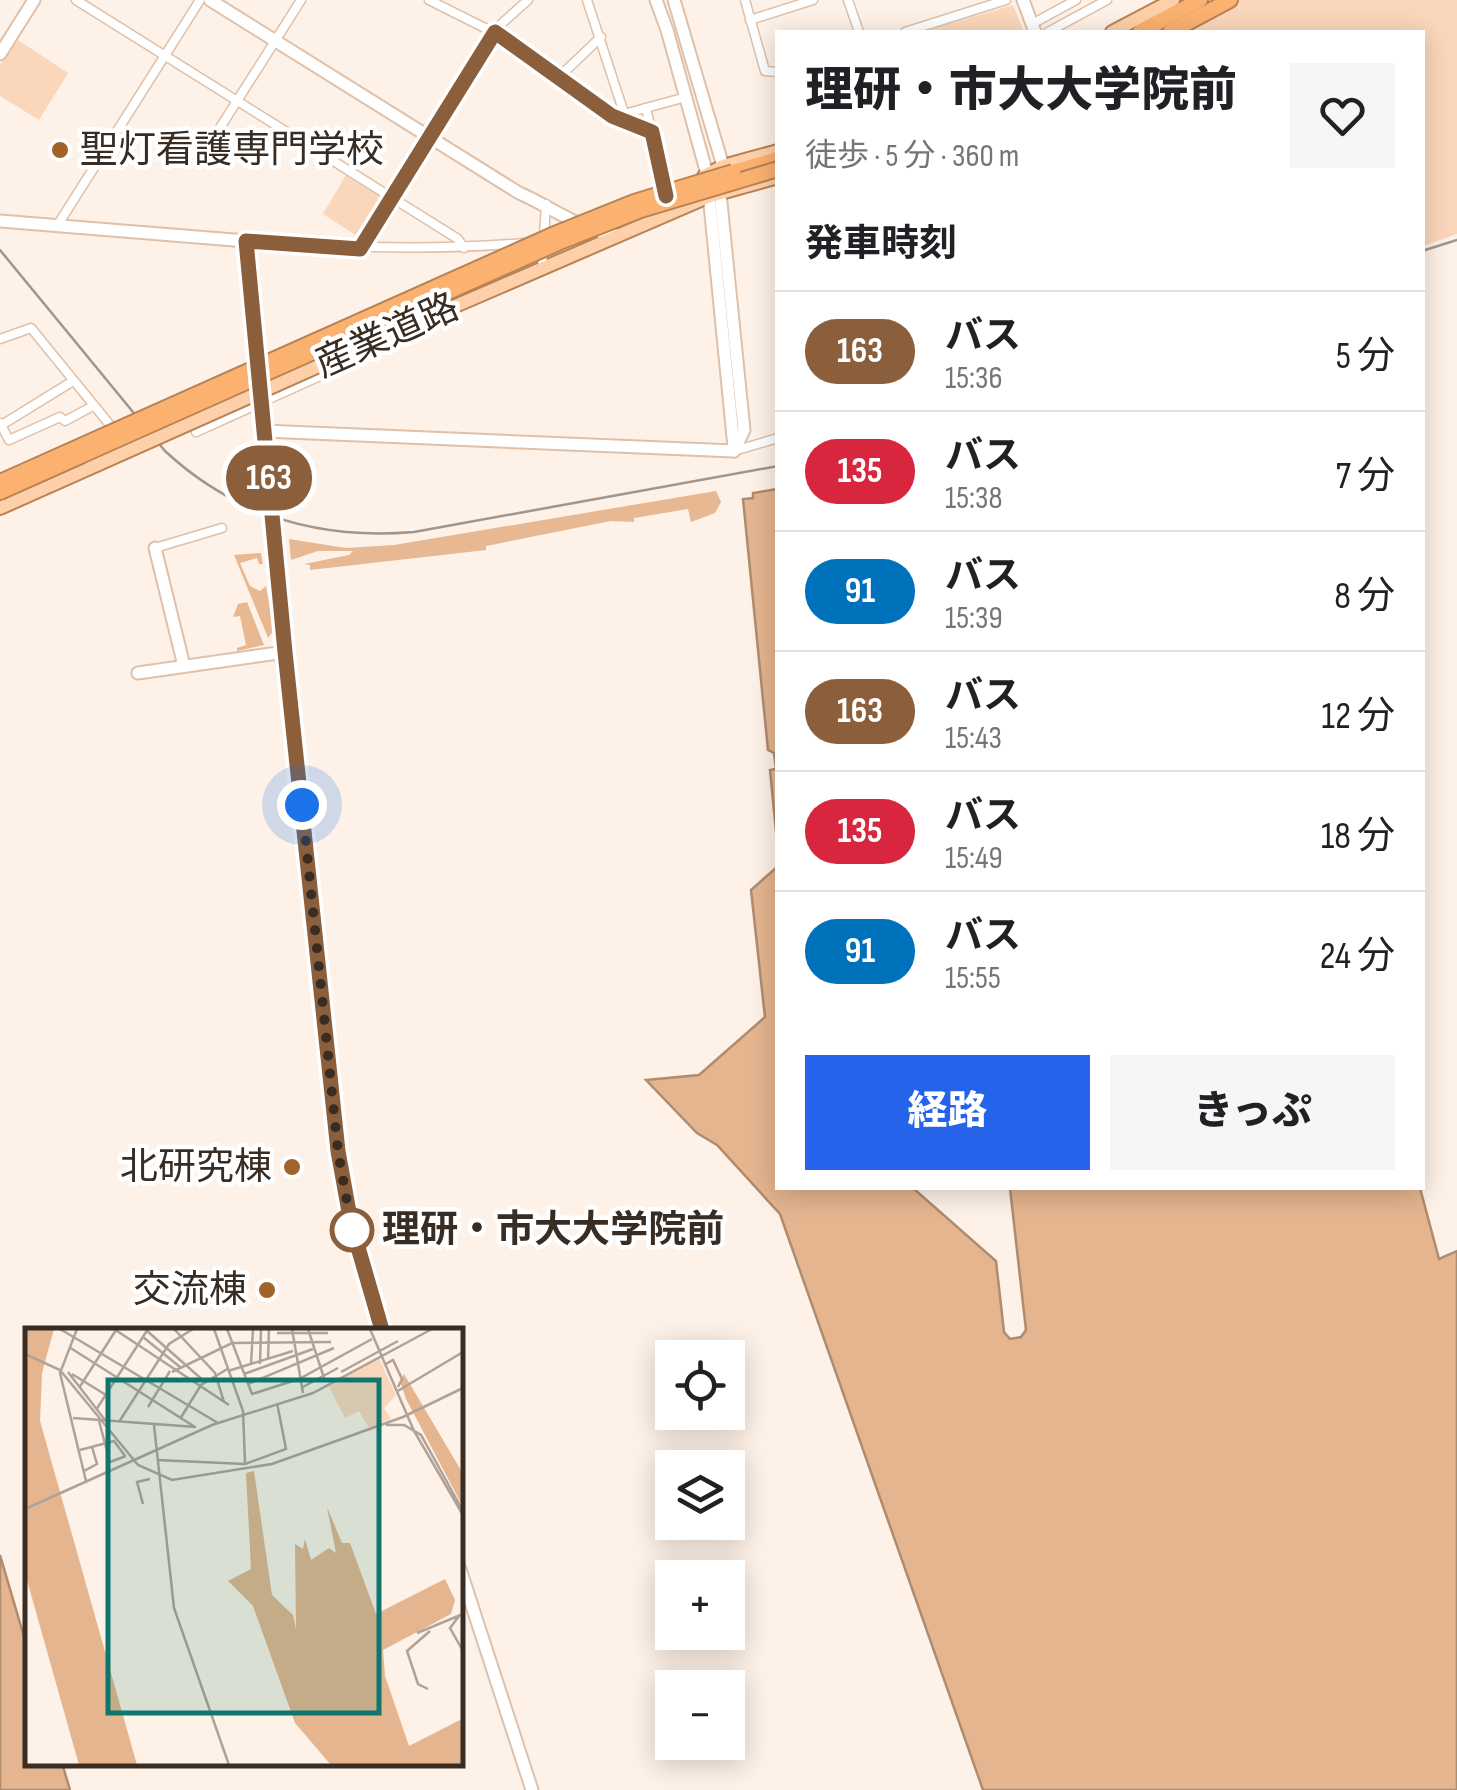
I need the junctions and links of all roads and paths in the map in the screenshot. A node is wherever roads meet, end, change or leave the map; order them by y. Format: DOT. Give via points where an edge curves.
graph roads {
  1 [pos="34,0"];
  2 [pos="76,0"];
  3 [pos="200,0"];
  4 [pos="210,0"];
  5 [pos="302,0"];
  6 [pos="429,0"];
  7 [pos="509,0"];
  8 [pos="528,0"];
  9 [pos="587,0"];
  10 [pos="658,0"];
  11 [pos="674,0"];
  12 [pos="745,0"];
  13 [pos="812,0"];
  14 [pos="848,0"];
  15 [pos="1006,0"];
  16 [pos="1023,0"];
  17 [pos="1076,0"];
  18 [pos="1107,0"];
  19 [pos="1200,0"];
  20 [pos="1214,0"];
  21 [pos="1231,0"];
  22 [pos="1172,1"];
  23 [pos="518,9"];
  24 [pos="750,20"];
  25 [pos="1034,28"];
  26 [pos="859,30"];
  27 [pos="910,30"];
  28 [pos="1052,30"];
  29 [pos="1116,30"];
  30 [pos="1127,30"];
  31 [pos="1144,30"];
  32 [pos="1160,30"];
  33 [pos="1176,30"];
  34 [pos="495,32"];
  35 [pos="601,37"];
  36 [pos="275,41"];
  37 [pos="0,54"];
  38 [pos="164,56"];
  39 [pos="775,72"];
  40 [pos="558,77"];
  41 [pos="686,97"];
  42 [pos="237,101"];
  43 [pos="646,108"];
  44 [pos="622,117"];
  45 [pos="652,132"];
  46 [pos="429,138"];
  47 [pos="212,142"];
  48 [pos="775,151"];
  49 [pos="775,160"];
  50 [pos="723,166"];
  51 [pos="775,170"];
  52 [pos="707,174"];
  53 [pos="775,178"];
  54 [pos="715,195"];
  55 [pos="666,196"];
  56 [pos="391,198"];
  57 [pos="546,204"];
  58 [pos="636,212"];
  59 [pos="0,221"];
  60 [pos="57,226"];
  61 [pos="598,232"];
  62 [pos="617,235"];
  63 [pos="246,241"];
  64 [pos="544,242"];
  65 [pos="464,248"];
  66 [pos="360,249"];
  67 [pos="548,265"];
  68 [pos="395,332"];
  69 [pos="0,339"];
  70 [pos="73,381"];
  71 [pos="261,403"];
  72 [pos="93,406"];
  73 [pos="0,425"];
  74 [pos="110,425"];
  75 [pos="264,430"];
  76 [pos="196,432"];
  77 [pos="775,439"];
  78 [pos="734,451"];
  79 [pos="0,482"];
  80 [pos="0,492"];
  81 [pos="0,508"];
  82 [pos="222,528"];
  83 [pos="155,548"];
  84 [pos="285,652"];
  85 [pos="184,666"];
  86 [pos="138,672"];
  87 [pos="381,1328"];
  88 [pos="462,1575"];
  89 [pos="532,1790"];
  1 -- 37 [label="street"];
  2 -- 38 [label="street"];
  3 -- 38 [label="street"];
  4 -- 36 [label="street"];
  5 -- 36 [label="street"];
  6 -- 34 [label="street"];
  7 -- 23 [label="street"];
  8 -- 23 [label="street"];
  9 -- 35 [label="street"];
  10 -- 41 [label="street"];
  11 -- 50 [label="street"];
  12 -- 24 [label="street"];
  13 -- 24 [label="street"];
  14 -- 26 [label="street"];
  15 -- 27 [label="street"];
  16 -- 25 [label="street"];
  17 -- 25 [label="street"];
  18 -- 28 [label="street"];
  19 -- 31 [label="highway"];
  20 -- 32 [label="highway"];
  21 -- 33 [label="highway"];
  22 -- 29 [label="main road"];
  22 -- 30 [label="highway"];
  23 -- 34 [label="street"];
  24 -- 39 [label="street" via="765,71"];
  34 -- 40 [label="street"];
  34 -- 46 [label="street"];
  35 -- 40 [label="street"];
  35 -- 44 [label="street"];
  36 -- 42 [label="street"];
  36 -- 46 [label="street"];
  38 -- 42 [label="street"];
  38 -- 60 [label="street"];
  40 -- 44 [label="street"];
  41 -- 43 [label="street"];
  41 -- 52 [label="street"];
  42 -- 47 [label="street"];
  42 -- 56 [label="street"];
  43 -- 44 [label="street"];
  43 -- 45 [label="street"];
  44 -- 45 [label="street"];
  45 -- 55 [label="street"];
  46 -- 56 [label="street"];
  46 -- 57 [label="street"];
  48 -- 50 [label="main road, 産業道路"];
  49 -- 79 [label="highway, bridge" via="570,227"];
  50 -- 52 [label="main road, 産業道路"];
  50 -- 54 [label="street"];
  51 -- 80 [label="highway, bridge" via="641,210 548,247"];
  52 -- 54 [label="street"];
  52 -- 55 [label="main road, 産業道路"];
  53 -- 54 [label="main road, 産業道路"];
  54 -- 62 [label="main road, 産業道路"];
  54 -- 78 [label="street"];
  55 -- 58 [label="main road, 産業道路"];
  56 -- 65 [label="street"];
  56 -- 66 [label="street"];
  57 -- 58 [label="street" via="608,216"];
  57 -- 61 [label="street"];
  57 -- 64 [label="street"];
  58 -- 61 [label="main road, 産業道路"];
  59 -- 60 [label="street"];
  60 -- 63 [label="street"];
  61 -- 62 [label="street"];
  61 -- 67 [label="main road, 産業道路"];
  62 -- 67 [label="main road, 産業道路"];
  63 -- 66 [label="street"];
  63 -- 71 [label="street"];
  64 -- 65 [label="street"];
  64 -- 67 [label="street"];
  65 -- 66 [label="street"];
  67 -- 68 [label="main road, 産業道路"];
  68 -- 71 [label="street" via="372,352"];
  68 -- 81 [label="main road, 産業道路, bridge"];
  69 -- 70 [label="street" via="31,328"];
  70 -- 72 [label="street"];
  70 -- 73 [label="street"];
  71 -- 75 [label="street"];
  71 -- 76 [label="street"];
  72 -- 73 [label="street" via="9,440"];
  72 -- 74 [label="street"];
  75 -- 78 [label="street"];
  75 -- 84 [label="street"];
  77 -- 78 [label="street"];
  82 -- 83 [label="street"];
  83 -- 85 [label="street"];
  84 -- 85 [label="street"];
  84 -- 87 [label="street" via="338,1151"];
  85 -- 86 [label="street"];
  88 -- 89 [label="street"];
}
